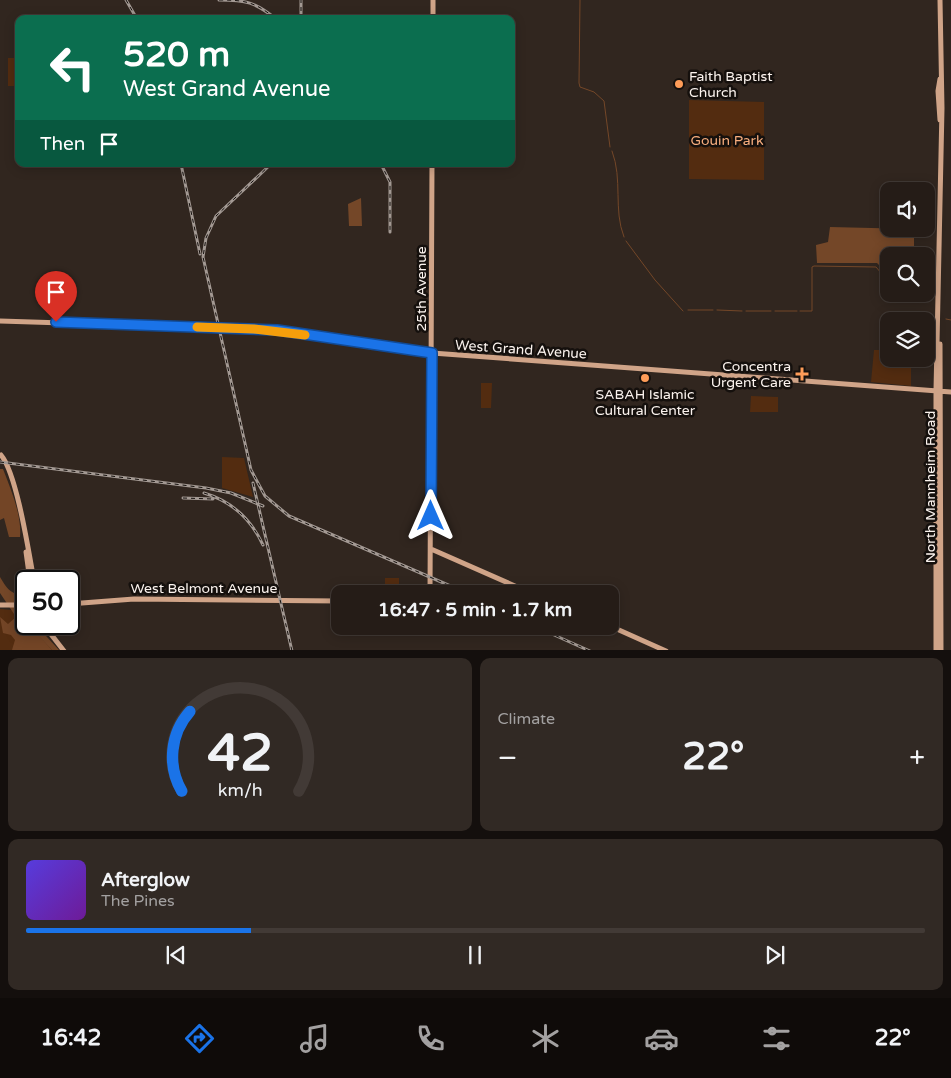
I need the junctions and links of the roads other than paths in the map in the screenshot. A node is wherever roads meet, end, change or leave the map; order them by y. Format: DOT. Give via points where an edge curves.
graph roads {
  1 [pos="433,0"];
  2 [pos="940,0"];
  3 [pos="433,15"];
  4 [pos="432,167"];
  5 [pos="0,321"];
  6 [pos="432,353"];
  7 [pos="939,390"];
  8 [pos="951,392"];
  9 [pos="0,454"];
  10 [pos="25,536"];
  11 [pos="430,549"];
  12 [pos="29,570"];
  13 [pos="32,570"];
  14 [pos="430,585"];
  15 [pos="512,585"];
  16 [pos="331,601"];
  17 [pos="80,603"];
  18 [pos="1,605"];
  19 [pos="15,605"];
  20 [pos="619,630"];
  21 [pos="52,635"];
  22 [pos="55,635"];
  23 [pos="66,650"];
  24 [pos="666,650"];
  25 [pos="936,650"];
  26 [pos="941,650"];
  1 -- 3 [label="main road"];
  2 -- 7 [label="main road, North Mannheim Road"];
  4 -- 6 [label="main road, 25th Avenue"];
  5 -- 6 [label="main road, West Grand Avenue" via="254,329"];
  6 -- 7 [label="main road, West Grand Avenue"];
  6 -- 11 [label="main road, 25th Avenue"];
  7 -- 8 [label="main road, West Grand Avenue"];
  7 -- 25 [label="main road, North Mannheim Road"];
  7 -- 26 [label="main road, North Mannheim Road"];
  9 -- 10 [label="main road" via="11,479"];
  10 -- 12 [label="main road"];
  10 -- 13 [label="main road"];
  11 -- 14 [label="main road, 25th Avenue"];
  11 -- 15 [label="main road"];
  16 -- 17 [label="main road, West Belmont Avenue" via="134,599"];
  18 -- 19 [label="main road"];
  20 -- 24 [label="main road"];
  21 -- 23 [label="main road"];
  22 -- 23 [label="main road"];
}
